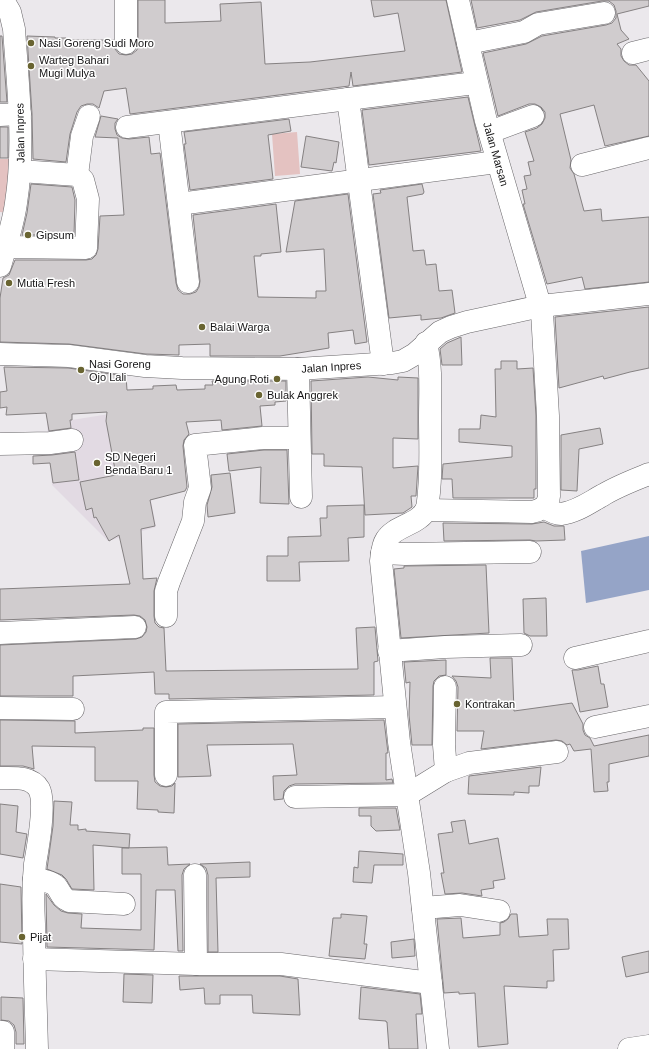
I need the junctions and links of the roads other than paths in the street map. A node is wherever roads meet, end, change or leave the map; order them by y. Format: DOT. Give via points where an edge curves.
graph roads {
  1 [pos="126,0"];
  2 [pos="458,0"];
  3 [pos="8,4"];
  4 [pos="604,13"];
  5 [pos="126,43"];
  6 [pos="468,43"];
  7 [pos="467,84"];
  8 [pos="348,99"];
  9 [pos="10,115"];
  10 [pos="89,116"];
  11 [pos="532,116"];
  12 [pos="169,122"];
  13 [pos="127,127"];
  14 [pos="490,132"];
  15 [pos="649,148"];
  16 [pos="489,162"];
  17 [pos="582,165"];
  18 [pos="20,171"];
  19 [pos="77,175"];
  20 [pos="359,180"];
  21 [pos="179,204"];
  22 [pos="3,256"];
  23 [pos="188,282"];
  24 [pos="649,294"];
  25 [pos="541,306"];
  26 [pos="426,344"];
  27 [pos="0,354"];
  28 [pos="383,364"];
  29 [pos="298,369"];
  30 [pos="299,438"];
  31 [pos="72,440"];
  32 [pos="0,444"];
  33 [pos="649,474"];
  34 [pos="300,497"];
  35 [pos="544,507"];
  36 [pos="426,510"];
  37 [pos="530,552"];
  38 [pos="382,553"];
  39 [pos="166,616"];
  40 [pos="135,628"];
  41 [pos="0,633"];
  42 [pos="649,641"];
  43 [pos="521,645"];
  44 [pos="389,651"];
  45 [pos="575,658"];
  46 [pos="445,686"];
  47 [pos="395,707"];
  48 [pos="0,708"];
  49 [pos="73,709"];
  50 [pos="649,716"];
  51 [pos="594,727"];
  52 [pos="557,752"];
  53 [pos="446,771"];
  54 [pos="166,775"];
  55 [pos="0,778"];
  56 [pos="407,795"];
  57 [pos="295,797"];
  58 [pos="195,875"];
  59 [pos="34,879"];
  60 [pos="124,904"];
  61 [pos="423,908"];
  62 [pos="499,911"];
  63 [pos="34,959"];
  64 [pos="196,964"];
  65 [pos="431,983"];
  66 [pos="0,1032"];
  67 [pos="649,1046"];
  68 [pos="3,1049"];
  69 [pos="38,1049"];
  70 [pos="438,1049"];
  71 [pos="629,1049"];
  1 -- 5 [label="street"];
  2 -- 6 [label="street, Jalan Marsan"];
  3 -- 9 [label="street, Jalan Inpres" via="14,29"];
  4 -- 6 [label="street" via="538,24 524,32"];
  6 -- 14 [label="street, Jalan Marsan"];
  7 -- 8 [label="street"];
  8 -- 12 [label="street"];
  8 -- 20 [label="street"];
  9 -- 18 [label="street, Jalan Inpres" via="21,136"];
  10 -- 19 [label="street" via="82,136"];
  11 -- 14 [label="street"];
  12 -- 13 [label="street"];
  12 -- 21 [label="street"];
  14 -- 25 [label="street, Jalan Marsan"];
  15 -- 17 [label="street"];
  16 -- 20 [label="street"];
  18 -- 19 [label="street"];
  18 -- 22 [label="street, Jalan Inpres" via="16,204"];
  19 -- 22 [label="street" via="83,180 88,199 86,248"];
  20 -- 21 [label="street"];
  20 -- 28 [label="street"];
  21 -- 23 [label="street"];
  24 -- 25 [label="street, Jalan Inpres"];
  25 -- 26 [label="street, Jalan Inpres" via="451,327 440,332"];
  25 -- 35 [label="street, Jalan Marsan" via="544,325 549,496"];
  26 -- 28 [label="street, Jalan Inpres" via="403,361"];
  26 -- 36 [label="street" via="430,363 430,444"];
  27 -- 29 [label="street, Jalan Inpres" via="75,356 164,368"];
  28 -- 29 [label="street, Jalan Inpres"];
  29 -- 30 [label="street"];
  30 -- 34 [label="street"];
  30 -- 39 [label="street" via="263,438 195,445 200,488 193,521 167,586"];
  31 -- 32 [label="street"];
  33 -- 35 [label="street" via="573,511 557,514"];
  35 -- 36 [label="street" via="532,512"];
  36 -- 38 [label="street" via="418,519 388,537"];
  37 -- 38 [label="street"];
  38 -- 44 [label="street" via="381,571"];
  40 -- 41 [label="street"];
  42 -- 45 [label="street"];
  43 -- 44 [label="street"];
  44 -- 47 [label="street"];
  46 -- 53 [label="street"];
  47 -- 54 [label="street" via="166,712"];
  47 -- 56 [label="street"];
  48 -- 49 [label="street"];
  50 -- 51 [label="street"];
  52 -- 53 [label="street" via="469,763"];
  53 -- 56 [label="street"];
  55 -- 59 [label="street" via="20,778 29,781 36,784 41,795 42,810"];
  56 -- 57 [label="street"];
  56 -- 61 [label="street"];
  58 -- 64 [label="street"];
  59 -- 60 [label="street" via="52,883 58,888 62,898 69,902"];
  59 -- 63 [label="street"];
  61 -- 62 [label="street" via="460,905"];
  61 -- 65 [label="street"];
  63 -- 64 [label="street"];
  63 -- 69 [label="street"];
  64 -- 65 [label="street" via="291,964"];
  65 -- 70 [label="street"];
  66 -- 68 [label="street" via="3,1032"];
  67 -- 71 [label="street"];
}
